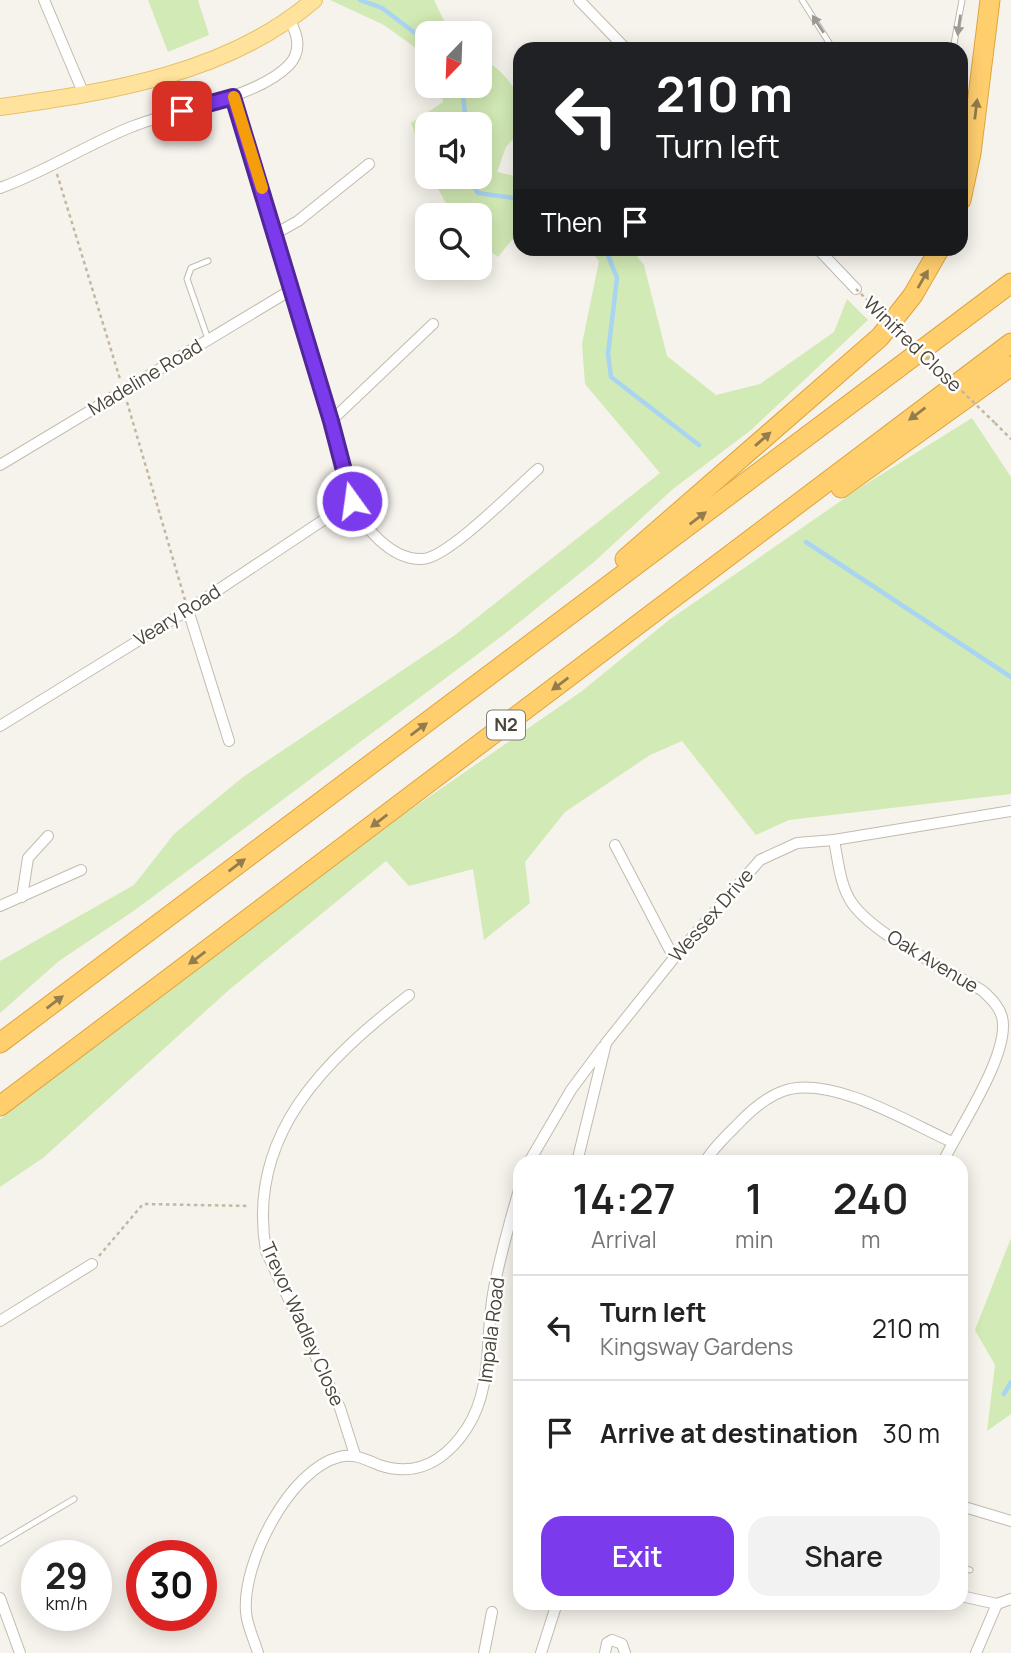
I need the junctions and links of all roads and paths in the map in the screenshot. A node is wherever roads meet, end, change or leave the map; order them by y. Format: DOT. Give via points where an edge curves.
graph roads {
  1 [pos="44,0"];
  2 [pos="314,0"];
  3 [pos="579,0"];
  4 [pos="802,0"];
  5 [pos="962,0"];
  6 [pos="990,0"];
  7 [pos="290,21"];
  8 [pos="619,42"];
  9 [pos="829,42"];
  10 [pos="954,42"];
  11 [pos="85,97"];
  12 [pos="233,97"];
  13 [pos="0,107"];
  14 [pos="369,164"];
  15 [pos="968,167"];
  16 [pos="0,188"];
  17 [pos="273,235"];
  18 [pos="825,256"];
  19 [pos="935,256"];
  20 [pos="208,261"];
  21 [pos="1011,283"];
  22 [pos="856,289"];
  23 [pos="291,290"];
  24 [pos="433,324"];
  25 [pos="208,339"];
  26 [pos="1011,343"];
  27 [pos="1011,366"];
  28 [pos="331,421"];
  29 [pos="1011,439"];
  30 [pos="0,466"];
  31 [pos="538,469"];
  32 [pos="352,501"];
  33 [pos="188,610"];
  34 [pos="529,646"];
  35 [pos="584,666"];
  36 [pos="0,726"];
  37 [pos="229,741"];
  38 [pos="1011,811"];
  39 [pos="48,836"];
  40 [pos="834,840"];
  41 [pos="615,845"];
  42 [pos="82,870"];
  43 [pos="22,897"];
  44 [pos="0,906"];
  45 [pos="674,958"];
  46 [pos="409,995"];
  47 [pos="0,1043"];
  48 [pos="606,1043"];
  49 [pos="0,1106"];
  50 [pos="952,1142"];
  51 [pos="532,1155"];
  52 [pos="579,1155"];
  53 [pos="712,1155"];
  54 [pos="946,1155"];
  55 [pos="264,1206"];
  56 [pos="513,1214"];
  57 [pos="92,1264"];
  58 [pos="0,1321"];
  59 [pos="355,1455"];
  60 [pos="74,1499"];
  61 [pos="968,1508"];
  62 [pos="1011,1521"];
  63 [pos="0,1543"];
  64 [pos="0,1598"];
  65 [pos="968,1598"];
  66 [pos="1011,1599"];
  67 [pos="997,1604"];
  68 [pos="555,1610"];
  69 [pos="492,1612"];
  70 [pos="20,1653"];
  71 [pos="258,1653"];
  72 [pos="484,1653"];
  73 [pos="541,1653"];
  74 [pos="605,1653"];
  75 [pos="625,1653"];
  76 [pos="976,1653"];
  1 -- 11 [label="street"];
  2 -- 7 [label="main road"];
  3 -- 8 [label="street"];
  9 -- 4 [label="lane, one-way"];
  5 -- 10 [label="lane, one-way"];
  15 -- 6 [label="highway, one-way"];
  7 -- 11 [label="main road" via="170,75"];
  7 -- 12 [label="street" via="298,45 290,64"];
  11 -- 13 [label="main road"];
  12 -- 16 [label="street" via="131,127"];
  12 -- 17 [label="street"];
  14 -- 17 [label="street" via="298,221"];
  17 -- 23 [label="street"];
  18 -- 22 [label="street, Winifred Close"];
  34 -- 19 [label="highway, one-way" via="550,620 872,345 913,295"];
  20 -- 25 [label="lane" via="191,268 187,279"];
  34 -- 21 [label="highway, N2, one-way"];
  22 -- 29 [label="path, Winifred Close, bridge"];
  23 -- 25 [label="street, Madeline Road"];
  23 -- 28 [label="street"];
  24 -- 28 [label="street"];
  25 -- 30 [label="street, Madeline Road"];
  26 -- 35 [label="highway, N2, one-way"];
  27 -- 35 [label="highway" via="622,646"];
  28 -- 32 [label="street"];
  31 -- 32 [label="street" via="436,556 412,559 378,539"];
  32 -- 33 [label="street, Veary Road"];
  33 -- 36 [label="street, Veary Road"];
  33 -- 37 [label="street"];
  47 -- 34 [label="highway, N2, one-way"];
  35 -- 49 [label="highway, N2, one-way"];
  38 -- 40 [label="street, Wessex Drive"];
  39 -- 43 [label="street" via="29,858"];
  40 -- 45 [label="street, Wessex Drive" via="797,843 760,860"];
  40 -- 50 [label="street, Oak Avenue" via="844,889 858,911 877,928 984,991 1002,1018 998,1053"];
  41 -- 45 [label="street"];
  42 -- 43 [label="street"];
  43 -- 44 [label="street"];
  45 -- 48 [label="street, Wessex Drive"];
  46 -- 55 [label="street, Trevor Wadley Close" via="353,1038 291,1115 268,1167"];
  48 -- 51 [label="street"];
  48 -- 52 [label="street, Wessex Drive"];
  50 -- 53 [label="street" via="846,1095 803,1088 774,1095 758,1105"];
  50 -- 54 [label="street, Oak Avenue"];
  55 -- 57 [label="path" via="143,1204"];
  55 -- 59 [label="street, Trevor Wadley Close" via="266,1251 340,1408"];
  56 -- 59 [label="street, Impala Road" via="493,1294 485,1386 467,1428 438,1460 419,1469 402,1471"];
  57 -- 58 [label="street"];
  59 -- 71 [label="street" via="338,1457 309,1473 290,1494 261,1544 246,1609"];
  60 -- 63 [label="lane"];
  61 -- 62 [label="street"];
  64 -- 70 [label="street"];
  65 -- 67 [label="street"];
  66 -- 67 [label="street"];
  67 -- 76 [label="street"];
  68 -- 73 [label="street"];
  69 -- 72 [label="street"];
  74 -- 75 [label="street" via="612,1640 622,1644"];
}
